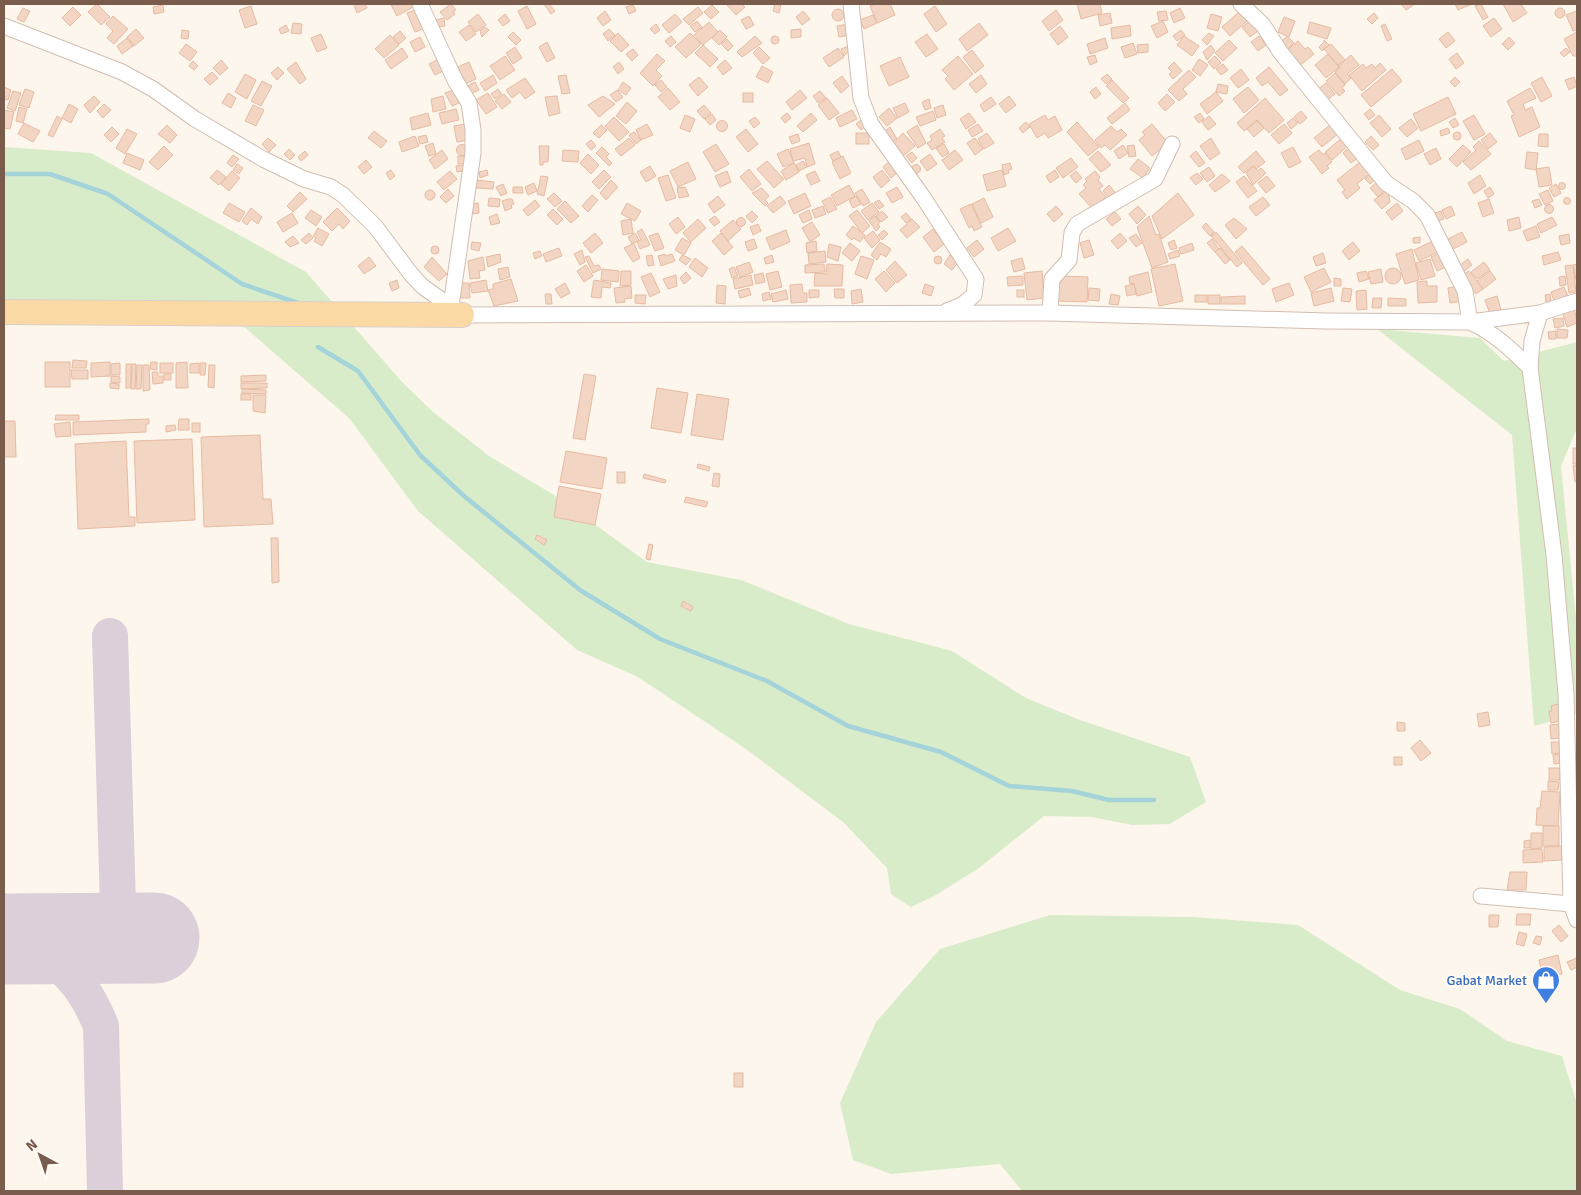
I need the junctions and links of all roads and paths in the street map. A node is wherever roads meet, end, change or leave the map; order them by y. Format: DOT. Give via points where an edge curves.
graph roads {
  1 [pos="420,4"];
  2 [pos="851,4"];
  3 [pos="1241,4"];
  4 [pos="4,26"];
  5 [pos="1172,144"];
  6 [pos="1577,301"];
  7 [pos="456,311"];
  8 [pos="4,312"];
  9 [pos="944,313"];
  10 [pos="1050,313"];
  11 [pos="1540,313"];
  12 [pos="1470,322"];
  13 [pos="1530,368"];
  14 [pos="1481,896"];
  15 [pos="1571,904"];
  16 [pos="1577,920"];
  1 -- 7 [label="street" via="469,103 473,130"];
  2 -- 9 [label="street" via="861,98 871,124 976,279 974,295"];
  3 -- 12 [label="street" via="1263,25 1281,54 1386,182 1427,214 1465,291"];
  4 -- 7 [label="street" via="122,72 263,160 304,179 331,187 375,226 410,274"];
  5 -- 10 [label="street" via="1155,179 1077,224 1072,233 1069,260 1052,280"];
  6 -- 11 [label="street"];
  7 -- 8 [label="main road"];
  7 -- 9 [label="street"];
  9 -- 10 [label="street"];
  10 -- 12 [label="street"];
  11 -- 12 [label="street"];
  11 -- 13 [label="street" via="1532,341"];
  12 -- 13 [label="street" via="1488,330"];
  13 -- 15 [label="street" via="1554,554 1566,694"];
  14 -- 15 [label="street"];
  15 -- 16 [label="street"];
}
